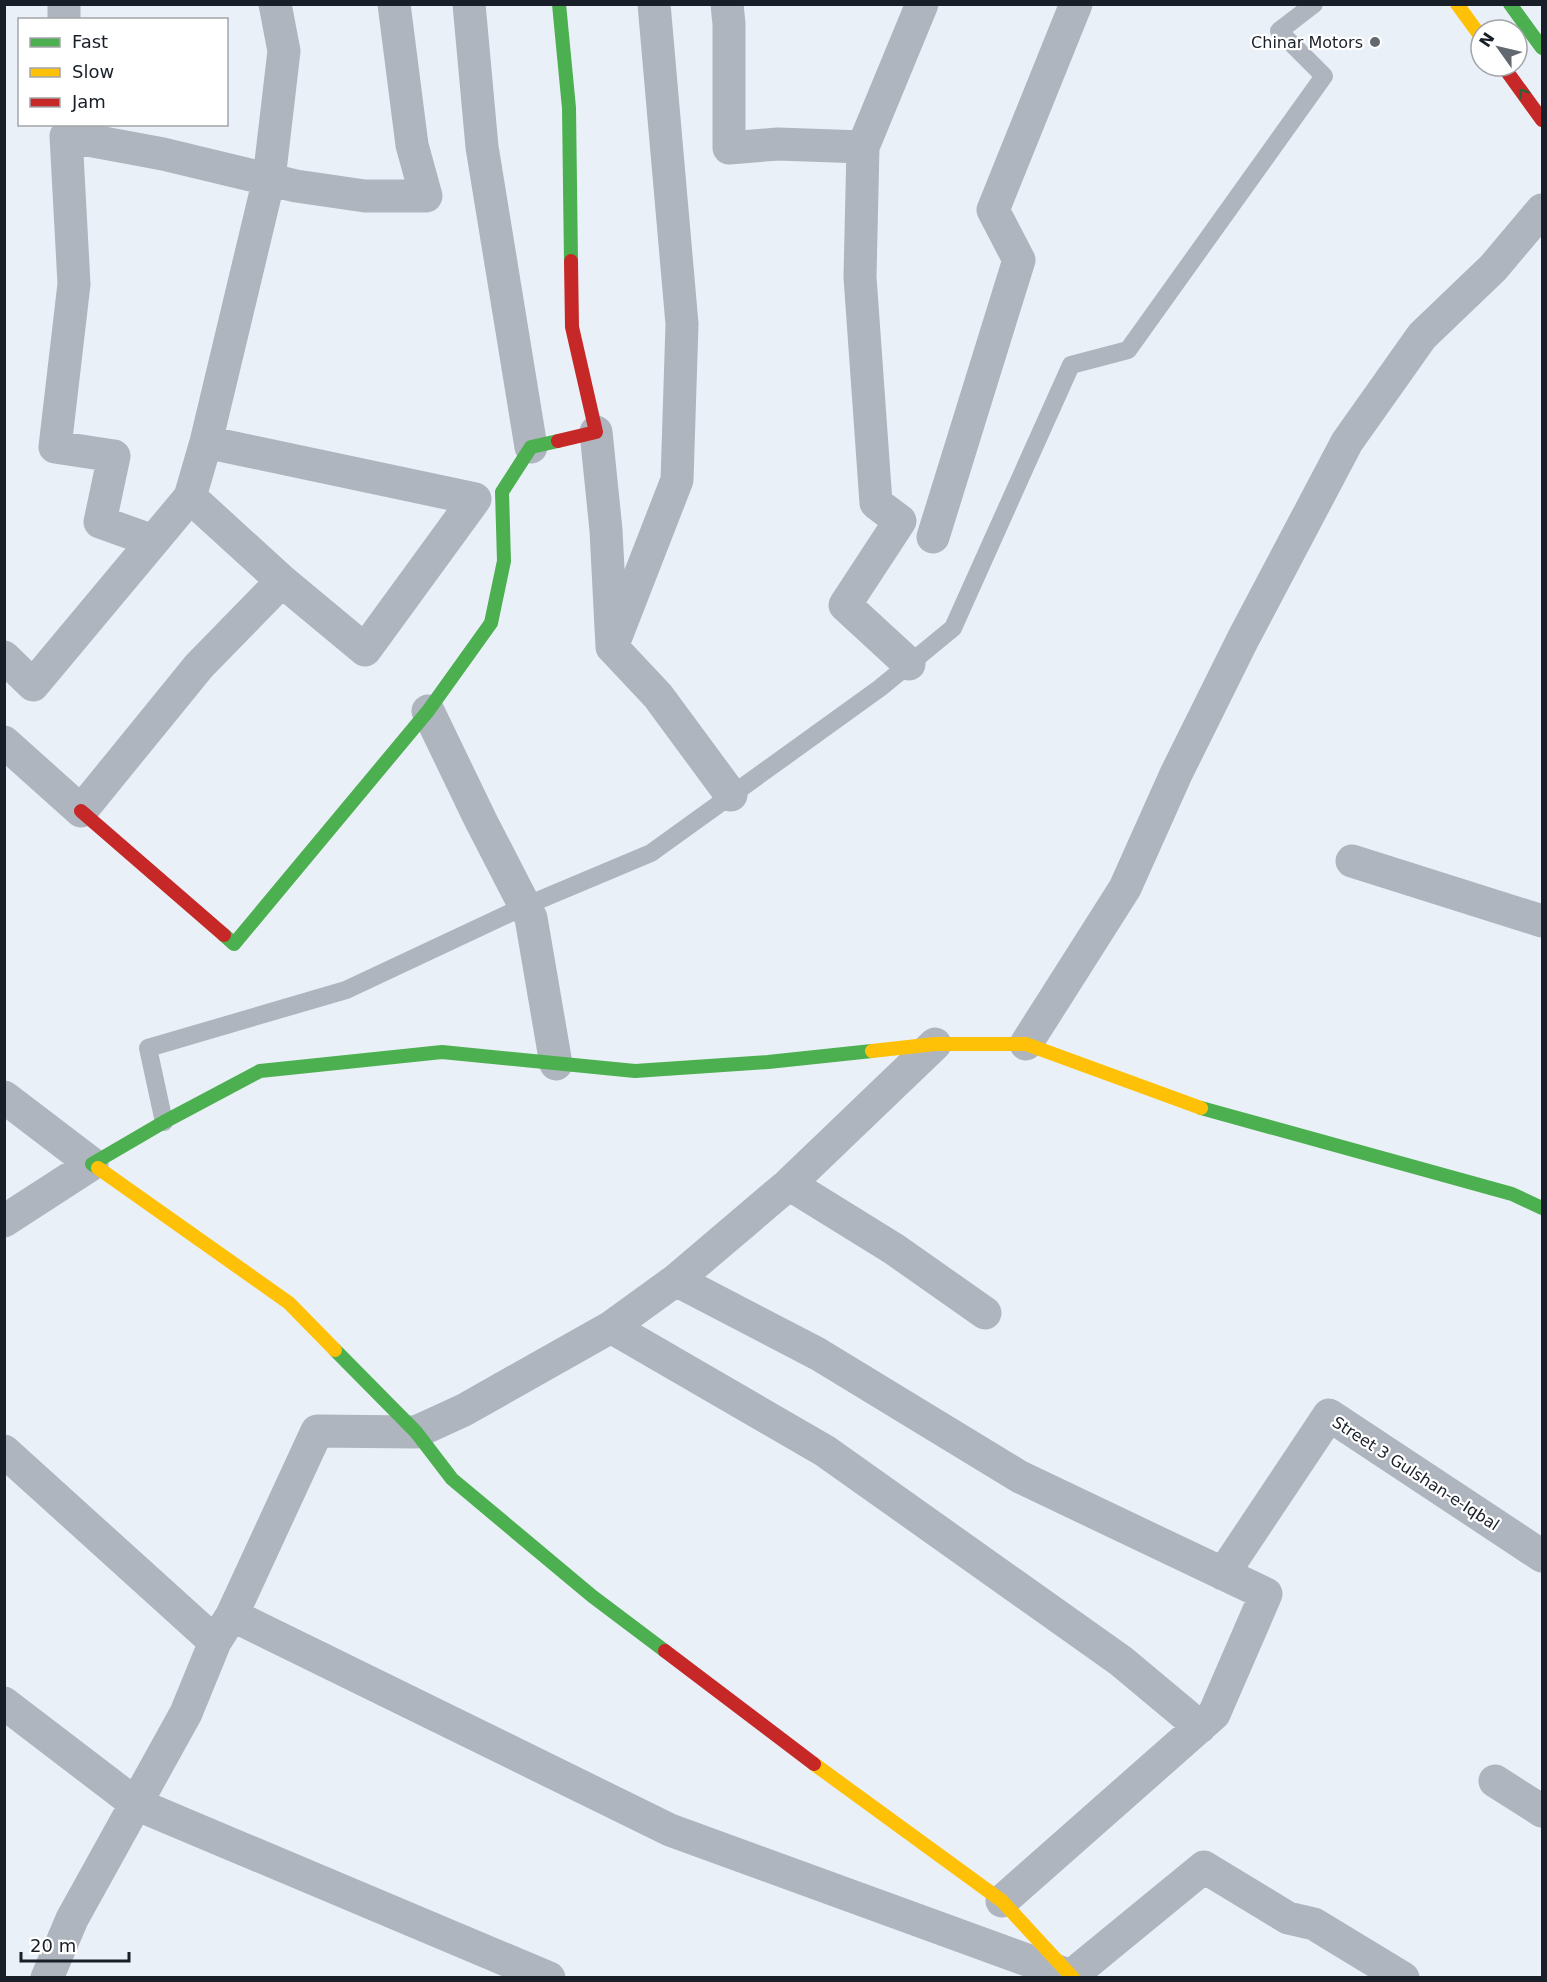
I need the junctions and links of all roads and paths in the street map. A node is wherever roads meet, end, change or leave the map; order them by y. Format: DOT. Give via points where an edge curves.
graph roads {
  1 [pos="275,4"];
  2 [pos="394,4"];
  3 [pos="469,4"];
  4 [pos="559,4"];
  5 [pos="654,4"];
  6 [pos="727,4"];
  7 [pos="922,4"];
  8 [pos="1076,4"];
  9 [pos="1314,4"];
  10 [pos="1457,4"];
  11 [pos="1510,4"];
  12 [pos="1469,20"];
  13 [pos="1542,48"];
  14 [pos="1512,78"];
  15 [pos="1542,120"];
  16 [pos="66,130"];
  17 [pos="863,147"];
  18 [pos="269,180"];
  19 [pos="1542,210"];
  20 [pos="596,432"];
  21 [pos="206,442"];
  22 [pos="531,447"];
  23 [pos="190,497"];
  24 [pos="933,537"];
  25 [pos="153,541"];
  26 [pos="282,581"];
  27 [pos="612,647"];
  28 [pos="4,657"];
  29 [pos="909,664"];
  30 [pos="428,711"];
  31 [pos="4,742"];
  32 [pos="730,795"];
  33 [pos="81,811"];
  34 [pos="1352,861"];
  35 [pos="525,906"];
  36 [pos="1542,921"];
  37 [pos="935,1044"];
  38 [pos="1026,1044"];
  39 [pos="556,1064"];
  40 [pos="4,1097"];
  41 [pos="164,1122"];
  42 [pos="92,1164"];
  43 [pos="789,1184"];
  44 [pos="1542,1208"];
  45 [pos="4,1221"];
  46 [pos="676,1280"];
  47 [pos="985,1313"];
  48 [pos="611,1327"];
  49 [pos="416,1432"];
  50 [pos="4,1451"];
  51 [pos="1542,1556"];
  52 [pos="1223,1574"];
  53 [pos="232,1615"];
  54 [pos="215,1642"];
  55 [pos="4,1703"];
  56 [pos="1200,1727"];
  57 [pos="1495,1781"];
  58 [pos="136,1804"];
  59 [pos="1542,1811"];
  60 [pos="1002,1901"];
  61 [pos="47,1977"];
  62 [pos="549,1977"];
  63 [pos="1072,1977"];
  64 [pos="1403,1977"];
  1 -- 18 [label="street" via="284,51"];
  2 -- 18 [label="street" via="411,145 426,196 365,196"];
  3 -- 22 [label="street" via="482,147"];
  4 -- 20 [label="main road" via="569,108 572,327"];
  5 -- 27 [label="street" via="682,324 677,480"];
  6 -- 17 [label="street" via="729,148 778,144"];
  7 -- 17 [label="street"];
  8 -- 24 [label="street" via="993,210 1019,260"];
  9 -- 29 [label="lane" via="1279,31 1324,76 1128,350 1071,365 953,628"];
  10 -- 12 [label="main road"];
  11 -- 13 [label="main road"];
  15 -- 14 [label="main road, one-way"];
  16 -- 18 [label="street"];
  16 -- 25 [label="street" via="74,284 55,447 114,456 100,522"];
  17 -- 29 [label="street" via="860,278 876,503 900,521 845,605"];
  18 -- 21 [label="street"];
  19 -- 38 [label="street" via="1493,268 1422,336 1347,442 1176,774 1125,888"];
  20 -- 22 [label="main road"];
  20 -- 27 [label="street"];
  21 -- 23 [label="street"];
  21 -- 26 [label="street" via="475,500 365,650"];
  22 -- 30 [label="main road" via="502,492 504,561 491,623"];
  23 -- 25 [label="street"];
  23 -- 26 [label="street"];
  25 -- 28 [label="street" via="33,685"];
  26 -- 33 [label="street" via="198,666"];
  27 -- 32 [label="street" via="658,696"];
  29 -- 32 [label="lane"];
  30 -- 33 [label="main road" via="234,944"];
  30 -- 35 [label="street"];
  31 -- 33 [label="street"];
  32 -- 35 [label="lane" via="651,853"];
  34 -- 36 [label="street"];
  35 -- 39 [label="street" via="531,918"];
  35 -- 41 [label="lane" via="346,990 148,1048"];
  37 -- 38 [label="main road"];
  37 -- 39 [label="main road" via="768,1062 634,1071"];
  37 -- 43 [label="street"];
  38 -- 44 [label="main road" via="1206,1110 1512,1194"];
  39 -- 41 [label="main road" via="442,1052 260,1071"];
  40 -- 42 [label="street"];
  41 -- 42 [label="main road"];
  42 -- 45 [label="street"];
  42 -- 49 [label="main road" via="289,1303"];
  43 -- 46 [label="street"];
  43 -- 47 [label="street" via="894,1249"];
  46 -- 48 [label="street"];
  46 -- 52 [label="street" via="818,1354 1020,1477"];
  48 -- 49 [label="street" via="464,1410"];
  48 -- 56 [label="street" via="825,1451 1121,1661"];
  49 -- 53 [label="street" via="317,1431"];
  49 -- 60 [label="main road" via="452,1479 592,1596"];
  50 -- 54 [label="street"];
  51 -- 52 [label="street, Street 3 Gulshan-e-Iqbal" via="1329,1415"];
  52 -- 56 [label="street" via="1266,1594 1214,1714"];
  53 -- 54 [label="street"];
  53 -- 63 [label="street" via="670,1830"];
  54 -- 58 [label="street" via="186,1713"];
  55 -- 58 [label="street"];
  56 -- 60 [label="street"];
  57 -- 59 [label="street"];
  58 -- 61 [label="street" via="72,1919"];
  58 -- 62 [label="street"];
  60 -- 63 [label="main road"];
  63 -- 64 [label="street" via="1204,1867 1288,1918 1314,1924"];
}
